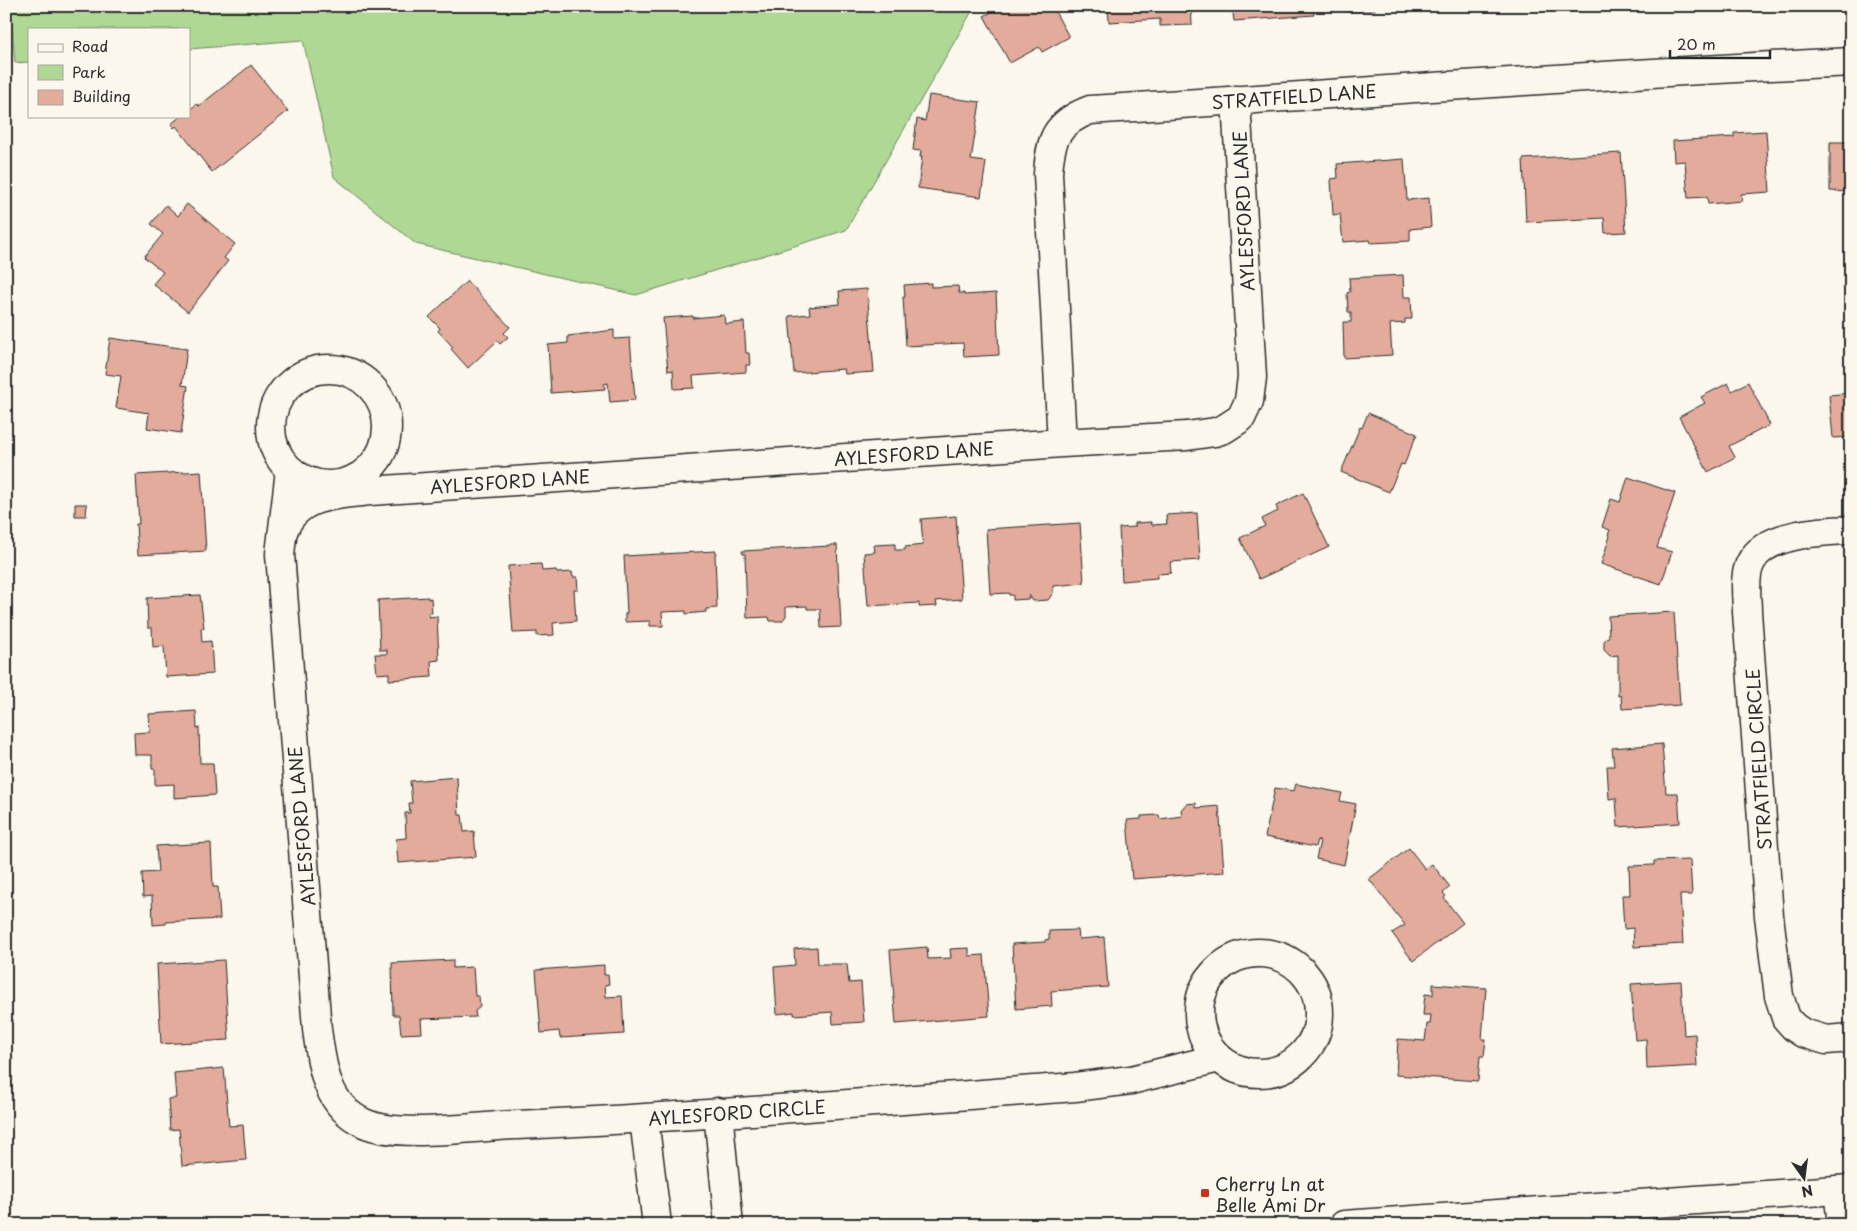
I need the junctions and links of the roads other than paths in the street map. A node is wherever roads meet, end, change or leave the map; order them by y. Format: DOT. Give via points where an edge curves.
graph roads {
  1 [pos="1851,62"];
  2 [pos="1236,100"];
  3 [pos="1062,443"];
  4 [pos="290,470"];
  5 [pos="1851,530"];
  6 [pos="282,534"];
  7 [pos="317,1029"];
  8 [pos="1838,1039"];
  9 [pos="1219,1058"];
  10 [pos="718,1112"];
  11 [pos="644,1119"];
  12 [pos="1844,1190"];
  13 [pos="657,1225"];
  14 [pos="729,1225"];
  15 [pos="1344,1225"];
  16 [pos="1842,1225"];
  1 -- 2 [label="street, STRATFIELD LANE" via="1662,71"];
  2 -- 3 [label="street, STRATFIELD LANE" via="1090,110 1071,119 1053,141 1048,174"];
  2 -- 3 [label="street, AYLESFORD LANE" via="1252,377 1249,401 1241,418 1215,432 1187,436"];
  3 -- 6 [label="street, AYLESFORD LANE" via="362,492 320,498 301,506 286,522"];
  4 -- 4 [label="street" via="280,459 273,443 271,418 276,400 285,388 307,372 325,368 340,368 368,382 379,395 386,412 388,430 384,449 374,466 345,484 323,485 304,480"];
  4 -- 6 [label="street, AYLESFORD LANE"];
  5 -- 8 [label="street, STRATFIELD CIRCLE" via="1813,531 1766,546 1750,562 1747,578 1769,916 1779,996 1786,1018 1794,1026 1810,1037"];
  6 -- 7 [label="street, AYLESFORD LANE" via="284,616"];
  7 -- 11 [label="street, AYLESFORD CIRCLE" via="321,1064 332,1094 353,1117 379,1128 423,1130"];
  9 -- 9 [label="street" via="1244,1072 1262,1074 1282,1069 1298,1060 1312,1042 1319,1021 1319,1004 1313,985 1300,968 1276,955 1255,953 1235,958 1208,980 1200,1002 1200,1025 1208,1045"];
  9 -- 10 [label="street, AYLESFORD CIRCLE" via="1131,1080 1075,1087"];
  10 -- 11 [label="street, AYLESFORD CIRCLE"];
  10 -- 14 [label="street"];
  11 -- 13 [label="street"];
  12 -- 15 [label="street"];
  12 -- 16 [label="street"];
}
